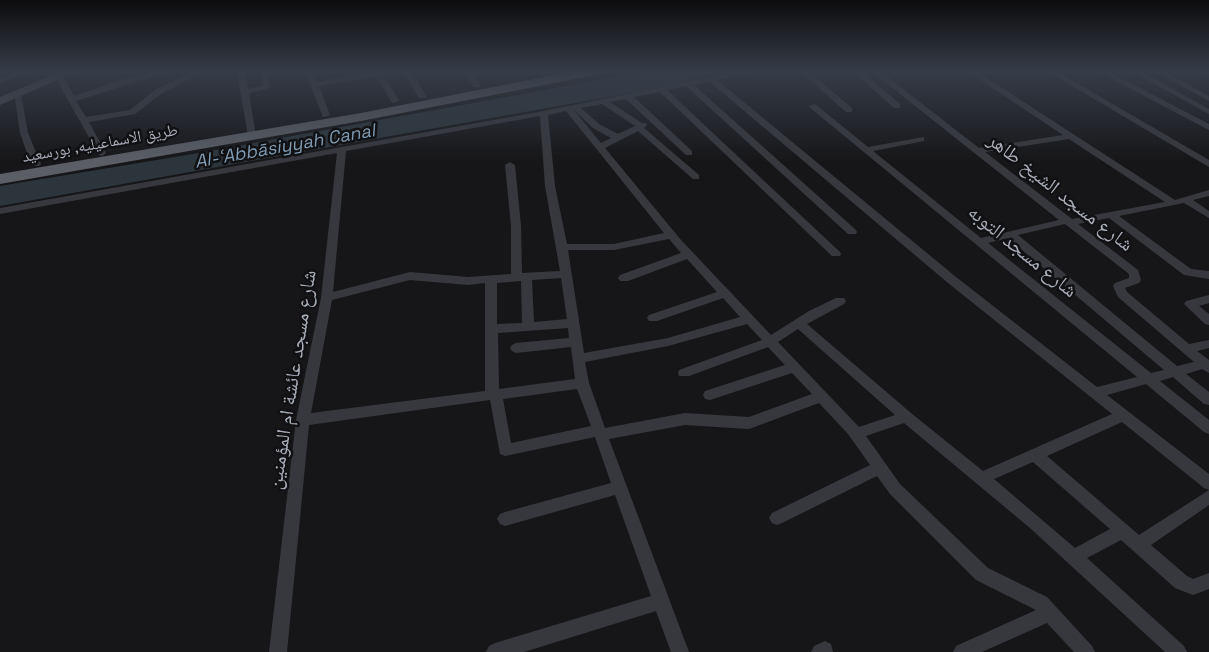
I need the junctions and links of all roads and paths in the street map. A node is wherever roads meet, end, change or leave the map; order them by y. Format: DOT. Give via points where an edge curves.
graph roads {
  1 [pos="18,101"];
  2 [pos="74,101"];
  3 [pos="145,101"];
  4 [pos="246,101"];
  5 [pos="321,101"];
  6 [pos="393,101"];
  7 [pos="423,101"];
  8 [pos="597,101"];
  9 [pos="605,101"];
  10 [pos="633,101"];
  11 [pos="674,101"];
  12 [pos="707,101"];
  13 [pos="738,101"];
  14 [pos="839,101"];
  15 [pos="892,101"];
  16 [pos="914,101"];
  17 [pos="1017,101"];
  18 [pos="1103,101"];
  19 [pos="1160,101"];
  20 [pos="1190,101"];
  21 [pos="812,106"];
  22 [pos="897,106"];
  23 [pos="572,107"];
  24 [pos="849,110"];
  25 [pos="1209,112"];
  26 [pos="544,113"];
  27 [pos="326,115"];
  28 [pos="85,120"];
  29 [pos="652,120"];
  30 [pos="639,126"];
  31 [pos="1209,127"];
  32 [pos="251,132"];
  33 [pos="1070,136"];
  34 [pos="618,138"];
  35 [pos="921,140"];
  36 [pos="600,147"];
  37 [pos="342,150"];
  38 [pos="866,150"];
  39 [pos="977,151"];
  40 [pos="102,153"];
  41 [pos="689,153"];
  42 [pos="36,164"];
  43 [pos="1209,164"];
  44 [pos="510,165"];
  45 [pos="0,169"];
  46 [pos="696,177"];
  47 [pos="0,179"];
  48 [pos="1209,193"];
  49 [pos="1186,200"];
  50 [pos="1174,203"];
  51 [pos="0,211"];
  52 [pos="1111,215"];
  53 [pos="1209,215"];
  54 [pos="1068,222"];
  55 [pos="852,232"];
  56 [pos="1010,234"];
  57 [pos="671,235"];
  58 [pos="981,241"];
  59 [pos="562,247"];
  60 [pos="689,254"];
  61 [pos="836,254"];
  62 [pos="566,274"];
  63 [pos="1209,275"];
  64 [pos="521,277"];
  65 [pos="624,278"];
  66 [pos="491,279"];
  67 [pos="725,293"];
  68 [pos="327,298"];
  69 [pos="1209,299"];
  70 [pos="840,300"];
  71 [pos="653,318"];
  72 [pos="749,319"];
  73 [pos="1209,321"];
  74 [pos="573,323"];
  75 [pos="800,324"];
  76 [pos="528,327"];
  77 [pos="492,329"];
  78 [pos="576,342"];
  79 [pos="770,342"];
  80 [pos="1209,344"];
  81 [pos="516,348"];
  82 [pos="1186,349"];
  83 [pos="578,359"];
  84 [pos="1207,366"];
  85 [pos="795,367"];
  86 [pos="1176,373"];
  87 [pos="684,374"];
  88 [pos="1150,380"];
  89 [pos="582,383"];
  90 [pos="1095,393"];
  91 [pos="710,395"];
  92 [pos="494,396"];
  93 [pos="822,396"];
  94 [pos="1209,400"];
  95 [pos="1123,415"];
  96 [pos="906,417"];
  97 [pos="303,420"];
  98 [pos="1209,428"];
  99 [pos="600,433"];
  100 [pos="856,434"];
  101 [pos="1036,455"];
  102 [pos="878,468"];
  103 [pos="982,478"];
  104 [pos="1209,483"];
  105 [pos="620,487"];
  106 [pos="1209,497"];
  107 [pos="777,518"];
  108 [pos="505,519"];
  109 [pos="1122,531"];
  110 [pos="1138,545"];
  111 [pos="1073,557"];
  112 [pos="1209,581"];
  113 [pos="661,601"];
  114 [pos="1051,612"];
  115 [pos="278,652"];
  116 [pos="495,652"];
  117 [pos="680,652"];
  118 [pos="962,652"];
  119 [pos="1086,652"];
  120 [pos="1178,652"];
  1 -- 42 [label="street" via="24,133"];
  2 -- 28 [label="street"];
  3 -- 28 [label="street" via="129,113"];
  4 -- 32 [label="street"];
  5 -- 27 [label="street"];
  6 -- 27 [label="highway, طريق الاسماعيليه, بورسعيد"];
  7 -- 32 [label="highway, طريق الاسماعيليه, بورسعيد"];
  8 -- 23 [label="street"];
  9 -- 30 [label="street"];
  10 -- 29 [label="street"];
  11 -- 61 [label="street"];
  12 -- 55 [label="street"];
  13 -- 90 [label="street"];
  14 -- 24 [label="street"];
  15 -- 22 [label="street"];
  16 -- 39 [label="street, شارع مسجد الشيخ طاهر"];
  17 -- 33 [label="street"];
  18 -- 43 [label="street"];
  19 -- 31 [label="street"];
  20 -- 25 [label="street"];
  21 -- 38 [label="street, شارع مسجد التوبه"];
  23 -- 26 [label="street"];
  23 -- 34 [label="street"];
  23 -- 36 [label="street"];
  26 -- 37 [label="street"];
  26 -- 59 [label="street" via="550,186"];
  27 -- 32 [label="highway, طريق الاسماعيليه, بورسعيد"];
  28 -- 40 [label="street"];
  29 -- 30 [label="street"];
  29 -- 41 [label="street"];
  30 -- 34 [label="street"];
  30 -- 46 [label="street"];
  32 -- 40 [label="highway, طريق الاسماعيليه, بورسعيد"];
  32 -- 47 [label="highway, طريق الاسماعيليه, بورسعيد"];
  33 -- 39 [label="street"];
  33 -- 50 [label="street"];
  34 -- 36 [label="street"];
  35 -- 38 [label="street"];
  36 -- 57 [label="street"];
  37 -- 51 [label="street"];
  37 -- 68 [label="street, شارع مسجد عائشة ام المؤمنين"];
  38 -- 58 [label="street, شارع مسجد التوبه"];
  39 -- 54 [label="street, شارع مسجد الشيخ طاهر"];
  40 -- 42 [label="highway, طريق الاسماعيليه, بورسعيد"];
  42 -- 45 [label="highway, طريق الاسماعيليه, بورسعيد"];
  44 -- 64 [label="street"];
  48 -- 49 [label="street"];
  49 -- 50 [label="street"];
  49 -- 53 [label="street"];
  50 -- 52 [label="street"];
  52 -- 54 [label="street"];
  52 -- 63 [label="street" via="1188,272"];
  54 -- 56 [label="street"];
  54 -- 82 [label="street, شارع مسجد الشيخ طاهر" via="1134,273 1136,278 1121,284 1119,290"];
  56 -- 58 [label="street"];
  56 -- 86 [label="street"];
  57 -- 59 [label="street" via="614,247"];
  57 -- 60 [label="street"];
  58 -- 88 [label="street, شارع مسجد التوبه"];
  59 -- 62 [label="street"];
  60 -- 65 [label="street"];
  60 -- 67 [label="street"];
  62 -- 64 [label="street"];
  62 -- 74 [label="street"];
  64 -- 66 [label="street"];
  64 -- 76 [label="street"];
  66 -- 68 [label="street" via="410,276"];
  66 -- 77 [label="street"];
  67 -- 71 [label="street"];
  67 -- 72 [label="street"];
  68 -- 97 [label="street, شارع مسجد عائشة ام المؤمنين"];
  69 -- 73 [label="street" via="1190,304"];
  70 -- 75 [label="street"];
  72 -- 79 [label="street"];
  72 -- 83 [label="street" via="668,342"];
  74 -- 76 [label="street"];
  74 -- 78 [label="street"];
  75 -- 79 [label="street"];
  75 -- 96 [label="street"];
  76 -- 77 [label="street"];
  77 -- 92 [label="street"];
  78 -- 81 [label="street"];
  78 -- 83 [label="street"];
  79 -- 85 [label="street"];
  79 -- 87 [label="street"];
  80 -- 82 [label="street"];
  82 -- 84 [label="street, شارع مسجد الشيخ طاهر"];
  83 -- 89 [label="street"];
  84 -- 86 [label="street"];
  85 -- 91 [label="street"];
  85 -- 93 [label="street"];
  86 -- 88 [label="street"];
  86 -- 94 [label="street"];
  88 -- 90 [label="street"];
  88 -- 98 [label="street, شارع مسجد التوبه"];
  89 -- 92 [label="street"];
  89 -- 99 [label="street"];
  90 -- 95 [label="street"];
  92 -- 97 [label="street"];
  92 -- 99 [label="street" via="505,450"];
  93 -- 99 [label="street" via="748,423 685,419"];
  93 -- 100 [label="street"];
  95 -- 101 [label="street"];
  95 -- 104 [label="street"];
  96 -- 100 [label="street"];
  96 -- 103 [label="street"];
  97 -- 115 [label="street, شارع مسجد عائشة ام المؤمنين"];
  99 -- 105 [label="street"];
  100 -- 102 [label="street"];
  101 -- 103 [label="street"];
  101 -- 109 [label="street"];
  102 -- 107 [label="street"];
  102 -- 114 [label="street" via="970,564 996,581 1026,593"];
  103 -- 111 [label="street"];
  105 -- 108 [label="street"];
  105 -- 113 [label="street"];
  106 -- 110 [label="street"];
  109 -- 110 [label="street"];
  109 -- 111 [label="street"];
  110 -- 112 [label="street" via="1186,585 1193,587"];
  111 -- 120 [label="street"];
  113 -- 116 [label="street"];
  113 -- 117 [label="street"];
  114 -- 118 [label="street"];
  114 -- 119 [label="street"];
}
